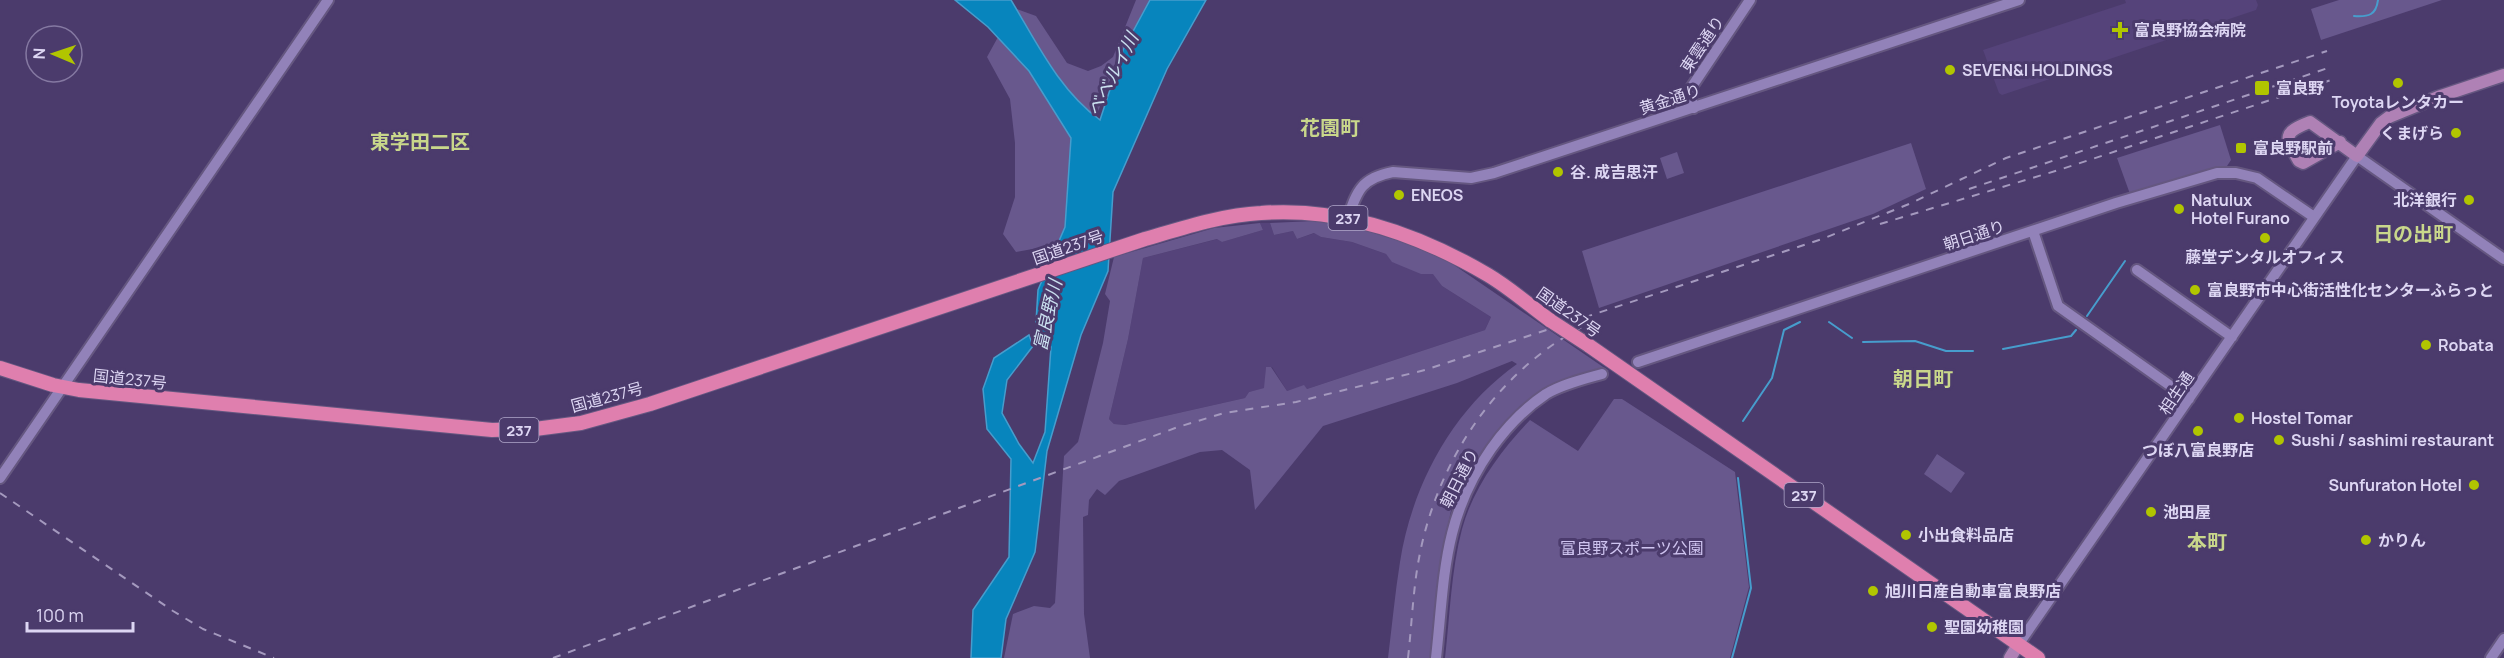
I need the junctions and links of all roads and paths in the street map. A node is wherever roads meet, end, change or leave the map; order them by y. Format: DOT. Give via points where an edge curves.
graph roads {
  1 [pos="328,0"];
  2 [pos="1750,0"];
  3 [pos="2019,0"];
  4 [pos="2504,75"];
  5 [pos="1694,108"];
  6 [pos="2340,142"];
  7 [pos="2357,156"];
  8 [pos="2314,217"];
  9 [pos="1348,219"];
  10 [pos="2034,231"];
  11 [pos="2504,259"];
  12 [pos="2137,270"];
  13 [pos="2232,337"];
  14 [pos="1638,362"];
  15 [pos="0,368"];
  16 [pos="1602,374"];
  17 [pos="62,387"];
  18 [pos="2189,399"];
  19 [pos="0,478"];
  20 [pos="2504,639"];
  21 [pos="2018,645"];
  22 [pos="1436,658"];
  23 [pos="2010,658"];
  24 [pos="2038,658"];
  25 [pos="2491,658"];
  1 -- 17 [label="street"];
  2 -- 5 [label="street, 東雲通り" via="1689,91"];
  3 -- 5 [label="street, 黄金通り"];
  4 -- 7 [label="main road" via="2401,110 2381,123"];
  5 -- 9 [label="street, 黄金通り" via="1471,178 1381,174 1359,189"];
  6 -- 7 [label="main road"];
  7 -- 8 [label="street, 相生通"];
  7 -- 11 [label="street"];
  8 -- 10 [label="street, 朝日通り" via="2256,178 2217,173"];
  8 -- 13 [label="street, 相生通"];
  9 -- 17 [label="highway, 国道237号 / 237" via="1263,213 1208,222 1124,246 640,406 545,428 492,430 431,425"];
  9 -- 21 [label="highway, 国道237号 / 237, bridge" via="1436,247 1489,276"];
  10 -- 14 [label="street, 朝日通り"];
  10 -- 18 [label="street" via="2058,306"];
  12 -- 13 [label="street"];
  13 -- 18 [label="street, 相生通"];
  15 -- 17 [label="highway, 国道237号 / 237"];
  16 -- 22 [label="street, 朝日通り" via="1547,394 1519,416 1478,469 1454,522 1445,565"];
  17 -- 19 [label="street"];
  18 -- 21 [label="street, 相生通"];
  20 -- 25 [label="street"];
  21 -- 23 [label="main road"];
  21 -- 24 [label="highway, 国道237号 / 237"];
}
